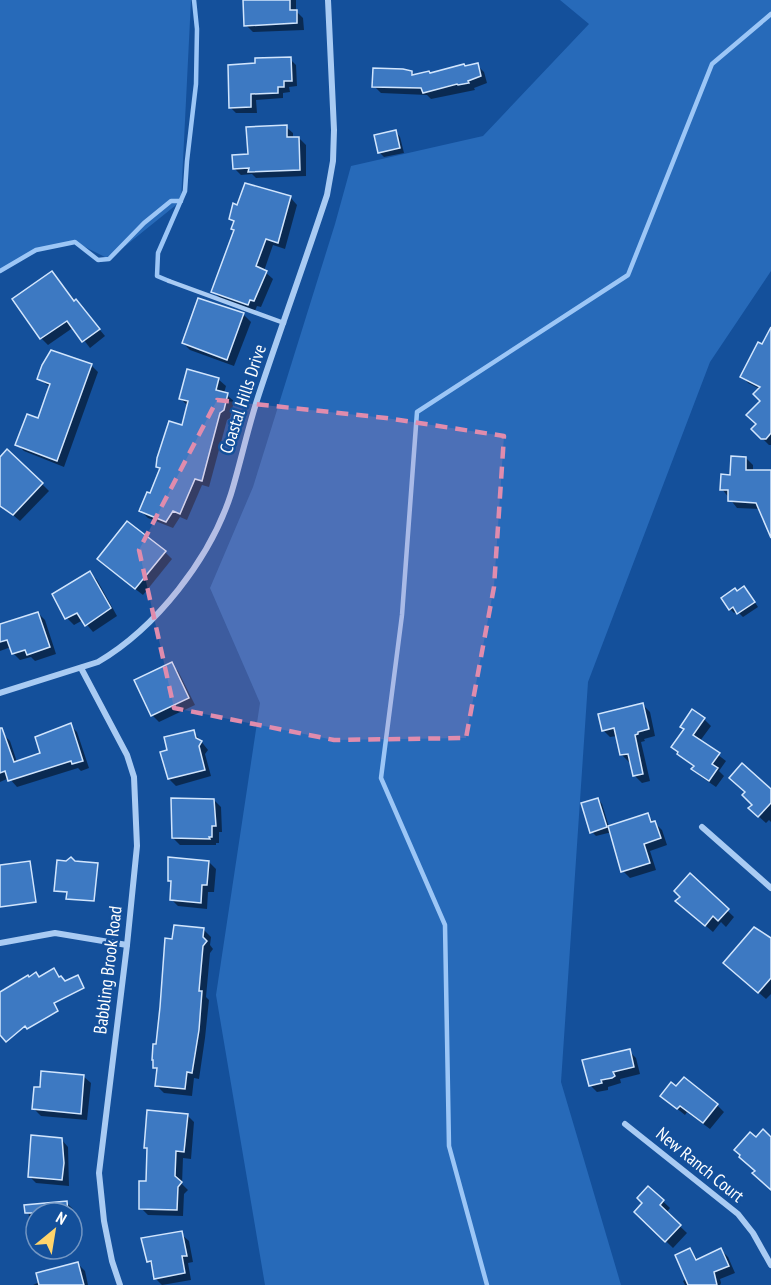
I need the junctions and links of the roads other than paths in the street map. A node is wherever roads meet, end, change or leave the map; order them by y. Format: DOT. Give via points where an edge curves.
graph roads {
  1 [pos="328,0"];
  2 [pos="169,281"];
  3 [pos="284,323"];
  4 [pos="81,668"];
  5 [pos="0,693"];
  6 [pos="702,827"];
  7 [pos="771,888"];
  8 [pos="0,943"];
  9 [pos="128,945"];
  10 [pos="625,1124"];
  11 [pos="771,1265"];
  12 [pos="120,1285"];
  1 -- 3 [label="street, Coastal Hills Drive" via="333,161 327,195"];
  2 -- 3 [label="lane"];
  3 -- 4 [label="street, Coastal Hills Drive" via="258,396 231,495 207,546 178,589 149,622 111,655"];
  4 -- 5 [label="street, Coastal Hills Drive"];
  4 -- 9 [label="street, Babbling Brook Road" via="127,755 134,777 137,846"];
  6 -- 7 [label="street"];
  8 -- 9 [label="street" via="55,933"];
  9 -- 12 [label="street, Babbling Brook Road" via="99,1173 110,1253"];
  10 -- 11 [label="street, New Ranch Court" via="738,1214"];
}
